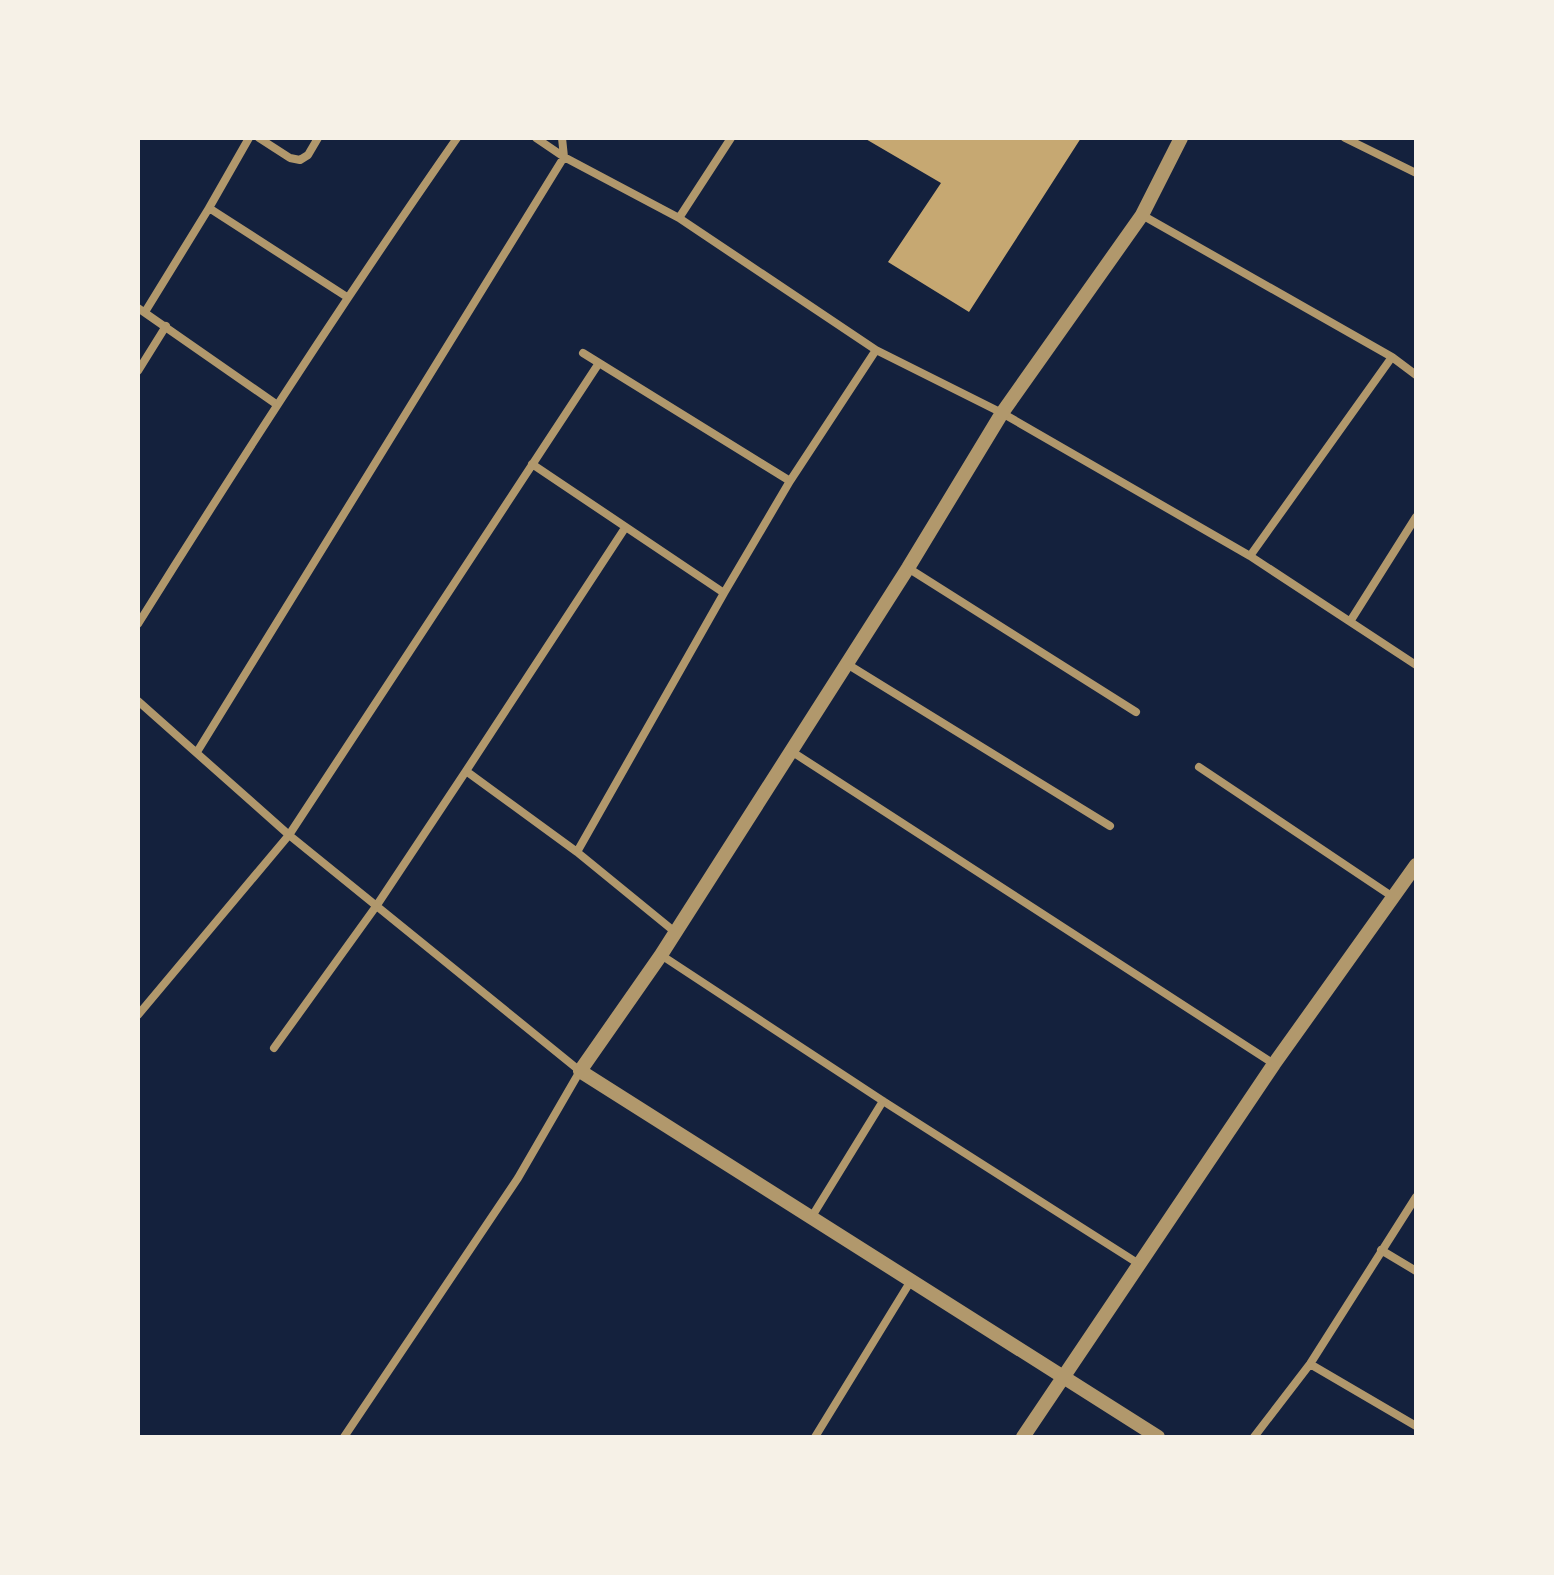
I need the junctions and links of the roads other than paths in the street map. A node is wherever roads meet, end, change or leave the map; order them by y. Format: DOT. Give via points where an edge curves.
graph roads {
  1 [pos="249,138"];
  2 [pos="259,138"];
  3 [pos="318,138"];
  4 [pos="457,138"];
  5 [pos="536,138"];
  6 [pos="562,138"];
  7 [pos="731,138"];
  8 [pos="1181,138"];
  9 [pos="1345,138"];
  10 [pos="564,157"];
  11 [pos="1416,173"];
  12 [pos="209,208"];
  13 [pos="1142,215"];
  14 [pos="679,218"];
  15 [pos="347,297"];
  16 [pos="142,310"];
  17 [pos="166,326"];
  18 [pos="876,350"];
  19 [pos="583,353"];
  20 [pos="1392,357"];
  21 [pos="599,363"];
  22 [pos="138,371"];
  23 [pos="1416,375"];
  24 [pos="276,404"];
  25 [pos="1002,413"];
  26 [pos="532,464"];
  27 [pos="790,481"];
  28 [pos="1416,517"];
  29 [pos="625,528"];
  30 [pos="1250,556"];
  31 [pos="908,568"];
  32 [pos="724,593"];
  33 [pos="1351,620"];
  34 [pos="138,624"];
  35 [pos="847,664"];
  36 [pos="1416,665"];
  37 [pos="138,701"];
  38 [pos="1136,712"];
  39 [pos="791,751"];
  40 [pos="197,752"];
  41 [pos="1199,767"];
  42 [pos="466,771"];
  43 [pos="1110,826"];
  44 [pos="289,835"];
  45 [pos="577,852"];
  46 [pos="1416,865"];
  47 [pos="1393,897"];
  48 [pos="377,905"];
  49 [pos="675,932"];
  50 [pos="661,955"];
  51 [pos="138,1015"];
  52 [pos="274,1048"];
  53 [pos="1274,1064"];
  54 [pos="580,1071"];
  55 [pos="883,1101"];
  56 [pos="1416,1197"];
  57 [pos="811,1218"];
  58 [pos="1381,1250"];
  59 [pos="1139,1264"];
  60 [pos="1416,1271"];
  61 [pos="912,1279"];
  62 [pos="1310,1364"];
  63 [pos="1064,1377"];
  64 [pos="1416,1426"];
  65 [pos="344,1437"];
  66 [pos="815,1437"];
  67 [pos="1023,1437"];
  68 [pos="1158,1437"];
  69 [pos="1254,1437"];
  1 -- 12 [label="street"];
  2 -- 3 [label="street" via="300,160"];
  4 -- 15 [label="street"];
  5 -- 10 [label="street"];
  6 -- 10 [label="street"];
  7 -- 14 [label="street"];
  8 -- 13 [label="street"];
  9 -- 11 [label="street"];
  10 -- 14 [label="street"];
  10 -- 40 [label="street"];
  12 -- 15 [label="street"];
  12 -- 16 [label="street"];
  13 -- 20 [label="street"];
  13 -- 25 [label="street"];
  14 -- 18 [label="street"];
  15 -- 24 [label="street"];
  16 -- 17 [label="street"];
  17 -- 22 [label="street"];
  17 -- 24 [label="street"];
  18 -- 25 [label="street"];
  18 -- 27 [label="street"];
  19 -- 21 [label="street"];
  20 -- 23 [label="street"];
  20 -- 30 [label="street"];
  21 -- 26 [label="street"];
  21 -- 27 [label="street"];
  24 -- 34 [label="street"];
  25 -- 30 [label="street"];
  25 -- 31 [label="street"];
  26 -- 29 [label="street"];
  26 -- 44 [label="street"];
  27 -- 32 [label="street"];
  28 -- 33 [label="street"];
  29 -- 32 [label="street"];
  29 -- 42 [label="street"];
  30 -- 33 [label="street"];
  31 -- 35 [label="street"];
  31 -- 38 [label="street"];
  32 -- 45 [label="street"];
  33 -- 36 [label="street"];
  35 -- 39 [label="street"];
  35 -- 43 [label="street"];
  37 -- 40 [label="street"];
  39 -- 49 [label="street"];
  39 -- 53 [label="street"];
  40 -- 44 [label="street"];
  41 -- 47 [label="street"];
  42 -- 45 [label="street"];
  42 -- 48 [label="street"];
  44 -- 48 [label="street"];
  44 -- 51 [label="street"];
  45 -- 49 [label="street"];
  46 -- 47 [label="street"];
  47 -- 53 [label="street"];
  48 -- 52 [label="street"];
  48 -- 54 [label="street"];
  49 -- 50 [label="street"];
  50 -- 54 [label="street"];
  50 -- 55 [label="street"];
  53 -- 59 [label="street"];
  54 -- 57 [label="street"];
  54 -- 65 [label="street" via="518,1178"];
  55 -- 57 [label="street"];
  55 -- 59 [label="street"];
  56 -- 58 [label="street"];
  57 -- 61 [label="street"];
  58 -- 60 [label="street"];
  58 -- 62 [label="street"];
  59 -- 63 [label="street"];
  61 -- 63 [label="street"];
  61 -- 66 [label="street"];
  62 -- 64 [label="street"];
  62 -- 69 [label="street"];
  63 -- 67 [label="street"];
  63 -- 68 [label="street"];
}
